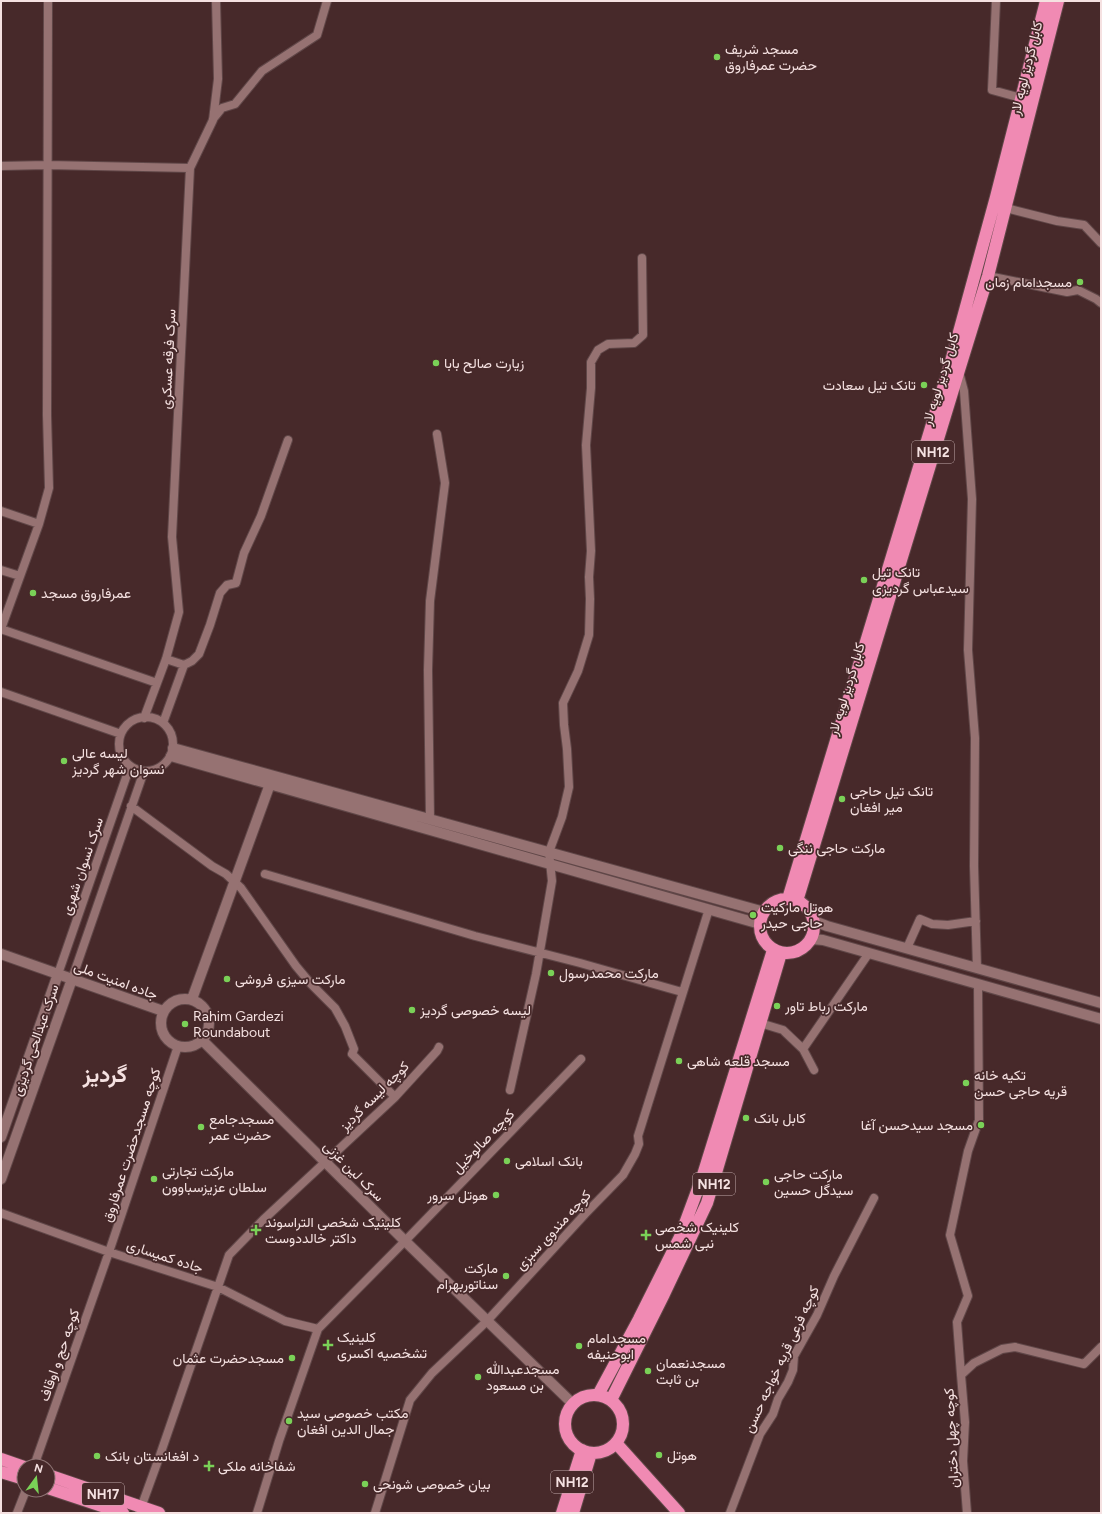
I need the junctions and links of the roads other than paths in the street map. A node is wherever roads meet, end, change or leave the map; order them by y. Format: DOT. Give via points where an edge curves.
graph roads {
  1 [pos="48,1"];
  2 [pos="216,1"];
  3 [pos="327,1"];
  4 [pos="996,1"];
  5 [pos="1046,1"];
  6 [pos="1058,1"];
  7 [pos="1021,98"];
  8 [pos="212,120"];
  9 [pos="47,164"];
  10 [pos="1,166"];
  11 [pos="190,168"];
  12 [pos="1006,208"];
  13 [pos="1101,244"];
  14 [pos="642,258"];
  15 [pos="988,276"];
  16 [pos="1101,303"];
  17 [pos="958,370"];
  18 [pos="437,434"];
  19 [pos="288,440"];
  20 [pos="1,512"];
  21 [pos="39,524"];
  22 [pos="1,570"];
  23 [pos="20,576"];
  24 [pos="1,629"];
  25 [pos="166,659"];
  26 [pos="184,665"];
  27 [pos="157,683"];
  28 [pos="1,692"];
  29 [pos="144,718"];
  30 [pos="163,723"];
  31 [pos="122,734"];
  32 [pos="172,752"];
  33 [pos="130,766"];
  34 [pos="144,771"];
  35 [pos="270,784"];
  36 [pos="131,806"];
  37 [pos="430,819"];
  38 [pos="549,852"];
  39 [pos="550,864"];
  40 [pos="265,874"];
  41 [pos="235,882"];
  42 [pos="793,900"];
  43 [pos="709,909"];
  44 [pos="764,912"];
  45 [pos="814,921"];
  46 [pos="976,921"];
  47 [pos="760,924"];
  48 [pos="812,938"];
  49 [pos="907,948"];
  50 [pos="777,952"];
  51 [pos="540,953"];
  52 [pos="869,953"];
  53 [pos="1,954"];
  54 [pos="977,968"];
  55 [pos="58,974"];
  56 [pos="72,979"];
  57 [pos="978,984"];
  58 [pos="682,992"];
  59 [pos="192,999"];
  60 [pos="1101,1003"];
  61 [pos="163,1012"];
  62 [pos="1101,1019"];
  63 [pos="760,1023"];
  64 [pos="202,1040"];
  65 [pos="178,1046"];
  66 [pos="439,1047"];
  67 [pos="803,1049"];
  68 [pos="581,1059"];
  69 [pos="814,1070"];
  70 [pos="510,1090"];
  71 [pos="395,1097"];
  72 [pos="1,1137"];
  73 [pos="325,1161"];
  74 [pos="1,1179"];
  75 [pos="874,1198"];
  76 [pos="1,1213"];
  77 [pos="405,1241"];
  78 [pos="109,1252"];
  79 [pos="218,1287"];
  80 [pos="488,1321"];
  81 [pos="318,1329"];
  82 [pos="1101,1347"];
  83 [pos="960,1375"];
  84 [pos="598,1395"];
  85 [pos="611,1400"];
  86 [pos="573,1404"];
  87 [pos="616,1443"];
  88 [pos="587,1451"];
  89 [pos="37,1458"];
  90 [pos="1,1459"];
  91 [pos="16,1464"];
  92 [pos="1,1472"];
  93 [pos="16,1477"];
  94 [pos="56,1478"];
  95 [pos="56,1491"];
  96 [pos="23,1498"];
  97 [pos="140,1510"];
  98 [pos="17,1513"];
  99 [pos="124,1513"];
  100 [pos="159,1513"];
  101 [pos="257,1513"];
  102 [pos="375,1513"];
  103 [pos="562,1513"];
  104 [pos="573,1513"];
  105 [pos="679,1513"];
  106 [pos="730,1513"];
  107 [pos="967,1513"];
  1 -- 9 [label="street"];
  2 -- 8 [label="street, سرک فرقه عسکری" via="218,79"];
  3 -- 8 [label="street" via="317,35 262,71 235,104 222,108"];
  4 -- 7 [label="street" via="992,90"];
  5 -- 7 [label="highway, کابل گردیز لویه لار / NH12"];
  6 -- 12 [label="highway, کابل گردیز لویه لار / NH12"];
  7 -- 42 [label="highway, کابل گردیز لویه لار / NH12" via="950,365"];
  8 -- 11 [label="street, سرک فرقه عسکری"];
  9 -- 10 [label="street"];
  9 -- 11 [label="street"];
  9 -- 21 [label="street" via="49,488"];
  11 -- 25 [label="street, سرک فرقه عسکری" via="172,537 180,612"];
  12 -- 13 [label="street" via="1084,225"];
  12 -- 15 [label="highway, کابل گردیز لویه لار / NH12"];
  14 -- 38 [label="street" via="643,336 634,343 608,344 598,350 591,362 586,445 591,552 589,635 578,671 563,703 569,787 562,817"];
  15 -- 16 [label="street" via="1067,292 1078,290"];
  15 -- 17 [label="highway, کابل گردیز لویه لار / NH12"];
  17 -- 42 [label="highway, کابل گردیز لویه لار / NH12"];
  17 -- 46 [label="street" via="964,391 972,499 968,650 975,738"];
  18 -- 37 [label="street" via="445,483 430,601"];
  19 -- 26 [label="street" via="261,516 244,553 236,583 227,585 220,593 199,654"];
  20 -- 21 [label="street"];
  21 -- 23 [label="street"];
  22 -- 23 [label="street"];
  23 -- 24 [label="street"];
  24 -- 27 [label="street"];
  25 -- 26 [label="street"];
  25 -- 27 [label="street, سرک فرقه عسکری"];
  26 -- 30 [label="street"];
  27 -- 29 [label="street, سرک فرقه عسکری"];
  28 -- 31 [label="street"];
  29 -- 30 [label="street"];
  29 -- 31 [label="street" via="131,722"];
  30 -- 32 [label="street" via="171,734"];
  31 -- 33 [label="street" via="119,746 124,760"];
  32 -- 34 [label="street" via="160,768"];
  32 -- 35 [label="street"];
  32 -- 37 [label="street"];
  33 -- 34 [label="street"];
  33 -- 55 [label="street, سرک نسوان شهری"];
  34 -- 36 [label="street, سرک نسوان شهری"];
  35 -- 39 [label="street"];
  35 -- 41 [label="street"];
  36 -- 41 [label="street"];
  36 -- 56 [label="street, سرک نسوان شهری"];
  37 -- 38 [label="street"];
  38 -- 39 [label="street"];
  38 -- 44 [label="street"];
  39 -- 43 [label="street"];
  39 -- 51 [label="street" via="552,881"];
  40 -- 51 [label="street"];
  41 -- 59 [label="street"];
  41 -- 71 [label="street" via="301,972 334,1008 345,1026 354,1049 352,1054"];
  42 -- 44 [label="highway" via="779,900"];
  42 -- 45 [label="highway" via="810,910"];
  43 -- 47 [label="street"];
  43 -- 58 [label="street"];
  44 -- 47 [label="highway"];
  45 -- 48 [label="highway" via="815,930"];
  45 -- 49 [label="street"];
  46 -- 49 [label="street" via="948,925 932,924 920,919"];
  46 -- 54 [label="street"];
  47 -- 50 [label="highway" via="766,944"];
  48 -- 50 [label="highway" via="807,946 799,951 790,954"];
  48 -- 52 [label="street"];
  49 -- 54 [label="street"];
  50 -- 63 [label="highway, NH12"];
  50 -- 84 [label="highway, NH12" via="703,1176 680,1237"];
  51 -- 58 [label="street"];
  51 -- 70 [label="street"];
  52 -- 57 [label="street"];
  52 -- 67 [label="street"];
  53 -- 55 [label="street, جاده امنیت ملی"];
  54 -- 60 [label="street"];
  55 -- 56 [label="street, جاده امنیت ملی"];
  55 -- 72 [label="street"];
  56 -- 61 [label="street, جاده امنیت ملی"];
  56 -- 74 [label="street, سرک عبدالحی گردیزی"];
  57 -- 62 [label="street"];
  57 -- 83 [label="street" via="979,1120 968,1151 950,1235 968,1296 957,1322"];
  58 -- 80 [label="street, کوچه مندوی سبزی" via="638,1136 639,1144 635,1154 623,1174"];
  59 -- 61 [label="street" via="176,1000"];
  59 -- 64 [label="street" via="206,1009 209,1017 208,1029"];
  61 -- 65 [label="street" via="161,1024 164,1036"];
  63 -- 67 [label="street" via="783,1030"];
  63 -- 85 [label="highway, NH12" via="707,1203"];
  64 -- 65 [label="street" via="195,1045"];
  64 -- 73 [label="street, سرک لین غزنی"];
  65 -- 78 [label="street, کوچه مسجدحضرت عمرفاروق"];
  66 -- 71 [label="street, کوچه لیسه گردیز"];
  67 -- 69 [label="street"];
  68 -- 77 [label="street, کوچه صالوخیل"];
  71 -- 73 [label="street, کوچه لیسه گردیز"];
  73 -- 77 [label="street, سرک لین غزنی"];
  73 -- 79 [label="street, کوچه لیسه گردیز" via="229,1255"];
  75 -- 106 [label="street, کوچه فرعی قریه خواجه حسن" via="794,1356 793,1370 773,1414 760,1434"];
  76 -- 78 [label="street, جاده کمیساری"];
  77 -- 80 [label="street, سرک لین غزنی"];
  77 -- 81 [label="street, کوچه صالوخیل"];
  78 -- 79 [label="street, جاده کمیساری"];
  78 -- 89 [label="street, کوچه حج و اوقاف"];
  79 -- 81 [label="street, جاده کمیساری" via="285,1321"];
  79 -- 97 [label="street, کوچه لیسه گردیز"];
  80 -- 86 [label="street, سرک لین غزنی"];
  80 -- 102 [label="street, کوچه مندوی سبزی" via="432,1373 410,1400"];
  81 -- 101 [label="street"];
  82 -- 83 [label="street, کوچه چهل دختران" via="1084,1364 1015,1347 1002,1349 974,1363"];
  83 -- 107 [label="street, کوچه چهل دختران" via="965,1422 963,1461"];
  84 -- 85 [label="highway"];
  84 -- 86 [label="highway" via="585,1397"];
  85 -- 87 [label="highway" via="623,1418 624,1427"];
  86 -- 88 [label="highway" via="568,1412 566,1429 572,1441"];
  87 -- 88 [label="highway, NH12" via="601,1452"];
  87 -- 105 [label="highway"];
  88 -- 103 [label="highway, NH12"];
  88 -- 104 [label="highway, NH12"];
  90 -- 91 [label="highway"];
  92 -- 93 [label="highway"];
  94 -- 97 [label="highway, NH17"];
  95 -- 99 [label="highway, NH17"];
  96 -- 98 [label="street"];
  97 -- 100 [label="highway, NH17"];
}
